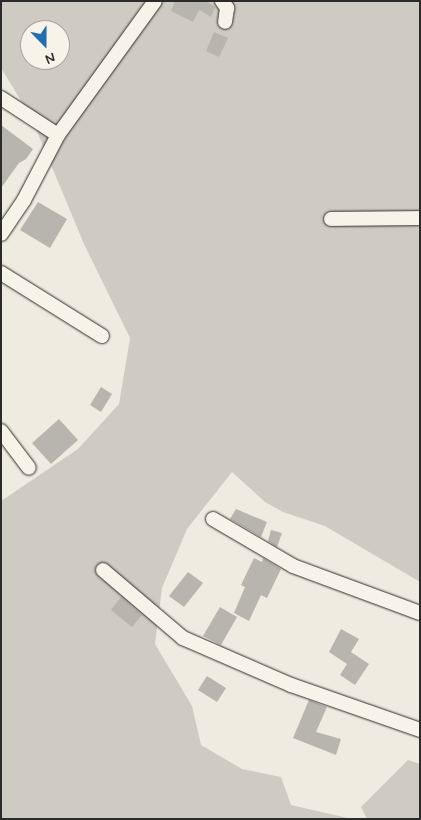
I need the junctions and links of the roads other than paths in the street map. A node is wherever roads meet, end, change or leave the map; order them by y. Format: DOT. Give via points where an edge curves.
graph roads {
  1 [pos="155,1"];
  2 [pos="222,1"];
  3 [pos="225,22"];
  4 [pos="1,98"];
  5 [pos="58,135"];
  6 [pos="420,218"];
  7 [pos="331,219"];
  8 [pos="1,234"];
  9 [pos="1,273"];
  10 [pos="102,336"];
  11 [pos="1,431"];
  12 [pos="29,468"];
  13 [pos="213,519"];
  14 [pos="103,570"];
  15 [pos="420,613"];
  16 [pos="420,730"];
  1 -- 5 [label="street"];
  2 -- 3 [label="street" via="227,8"];
  4 -- 5 [label="street"];
  5 -- 8 [label="street" via="24,200"];
  6 -- 7 [label="street"];
  9 -- 10 [label="street"];
  11 -- 12 [label="street"];
  13 -- 15 [label="street" via="293,566"];
  14 -- 16 [label="street" via="183,638 290,685"];
}
